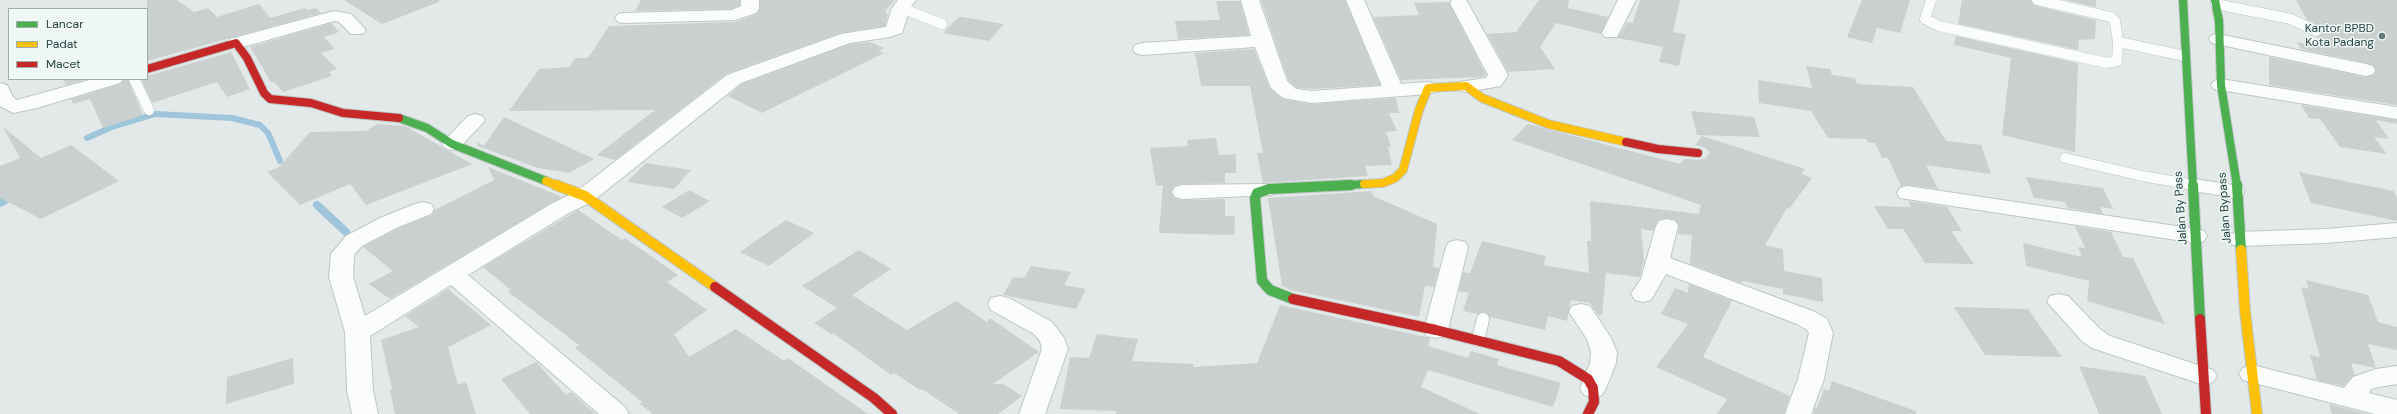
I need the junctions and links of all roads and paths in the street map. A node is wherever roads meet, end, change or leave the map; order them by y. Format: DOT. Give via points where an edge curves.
graph roads {
  1 [pos="750,0"];
  2 [pos="1250,0"];
  3 [pos="1355,0"];
  4 [pos="1627,0"];
  5 [pos="1931,0"];
  6 [pos="2037,0"];
  7 [pos="2183,0"];
  8 [pos="2216,2"];
  9 [pos="1459,3"];
  10 [pos="904,4"];
  11 [pos="624,18"];
  12 [pos="942,24"];
  13 [pos="357,30"];
  14 [pos="2316,31"];
  15 [pos="1611,33"];
  16 [pos="2218,39"];
  17 [pos="1262,41"];
  18 [pos="2118,42"];
  19 [pos="236,44"];
  20 [pos="1142,49"];
  21 [pos="2185,56"];
  22 [pos="148,69"];
  23 [pos="2366,70"];
  24 [pos="109,80"];
  25 [pos="134,80"];
  26 [pos="2221,85"];
  27 [pos="1466,86"];
  28 [pos="1428,88"];
  29 [pos="0,90"];
  30 [pos="1394,90"];
  31 [pos="149,110"];
  32 [pos="2397,113"];
  33 [pos="475,120"];
  34 [pos="452,144"];
  35 [pos="1698,153"];
  36 [pos="2065,158"];
  37 [pos="2191,183"];
  38 [pos="1262,190"];
  39 [pos="1183,192"];
  40 [pos="2238,192"];
  41 [pos="1908,193"];
  42 [pos="585,196"];
  43 [pos="422,209"];
  44 [pos="1667,226"];
  45 [pos="2397,230"];
  46 [pos="2196,236"];
  47 [pos="2239,238"];
  48 [pos="1457,247"];
  49 [pos="1658,262"];
  50 [pos="452,274"];
  51 [pos="1643,294"];
  52 [pos="2059,302"];
  53 [pos="1000,304"];
  54 [pos="1581,312"];
  55 [pos="1483,319"];
  56 [pos="1436,330"];
  57 [pos="357,332"];
  58 [pos="1478,340"];
  59 [pos="2252,374"];
  60 [pos="2397,375"];
  61 [pos="2204,376"];
  62 [pos="1593,388"];
  63 [pos="2354,400"];
  64 [pos="2397,410"];
  65 [pos="364,414"];
  66 [pos="616,414"];
  67 [pos="892,414"];
  68 [pos="1032,414"];
  69 [pos="1588,414"];
  70 [pos="1798,414"];
  71 [pos="2206,414"];
  72 [pos="2257,414"];
  1 -- 11 [label="street" via="750,9 735,15"];
  2 -- 17 [label="street"];
  3 -- 30 [label="street"];
  4 -- 15 [label="street"];
  5 -- 18 [label="lane" via="1925,19 1939,26 2107,63 2117,62"];
  6 -- 18 [label="lane" via="2110,17 2115,20"];
  7 -- 21 [label="main road, Jalan By Pass"];
  8 -- 14 [label="lane" via="2287,18"];
  8 -- 16 [label="main road, Jalan Bypass"];
  9 -- 27 [label="street" via="1498,75 1494,82"];
  10 -- 12 [label="lane"];
  10 -- 42 [label="street" via="898,25 890,32 847,38 734,79"];
  13 -- 19 [label="street" via="345,18 334,16"];
  16 -- 23 [label="street"];
  16 -- 26 [label="main road, Jalan Bypass"];
  17 -- 20 [label="street"];
  17 -- 30 [label="street" via="1278,84 1290,94 1312,97"];
  18 -- 21 [label="lane"];
  19 -- 22 [label="main road"];
  19 -- 34 [label="main road" via="270,99 311,103 343,113 396,117 427,128"];
  21 -- 37 [label="main road, Jalan By Pass"];
  24 -- 29 [label="street" via="37,102 13,106 4,100"];
  25 -- 31 [label="lane"];
  26 -- 32 [label="street"];
  26 -- 40 [label="main road, Jalan Bypass"];
  27 -- 28 [label="main road"];
  27 -- 35 [label="main road" via="1482,98 1548,124 1658,149"];
  28 -- 30 [label="street"];
  28 -- 38 [label="main road" via="1418,110 1403,170 1395,178 1383,183"];
  33 -- 34 [label="street"];
  34 -- 42 [label="main road"];
  36 -- 37 [label="lane" via="2142,176"];
  37 -- 40 [label="lane"];
  37 -- 46 [label="main road, Jalan By Pass"];
  38 -- 39 [label="street"];
  38 -- 56 [label="main road" via="1254,198 1260,271 1262,281 1270,290 1284,296"];
  40 -- 47 [label="main road, Jalan Bypass"];
  41 -- 46 [label="street"];
  42 -- 50 [label="street"];
  42 -- 67 [label="main road" via="874,398"];
  43 -- 57 [label="street" via="388,223 354,242 343,254 341,277"];
  44 -- 49 [label="street"];
  45 -- 47 [label="street" via="2310,237"];
  46 -- 61 [label="main road, Jalan By Pass"];
  47 -- 59 [label="main road, Jalan Bypass"];
  48 -- 56 [label="street"];
  49 -- 51 [label="street" via="1653,279"];
  49 -- 70 [label="street" via="1806,318 1818,325 1821,333 1818,348 1811,379"];
  50 -- 57 [label="street"];
  50 -- 66 [label="street"];
  52 -- 61 [label="street" via="2101,342"];
  53 -- 68 [label="street" via="1043,328 1052,338 1055,349"];
  54 -- 62 [label="street" via="1599,338 1604,352"];
  55 -- 58 [label="lane"];
  56 -- 58 [label="main road"];
  57 -- 65 [label="street"];
  58 -- 62 [label="main road" via="1559,361 1588,379"];
  59 -- 63 [label="street"];
  59 -- 72 [label="main road, Jalan Bypass"];
  60 -- 63 [label="street" via="2362,383 2357,388"];
  61 -- 71 [label="main road, Jalan By Pass"];
  62 -- 69 [label="main road" via="1594,402"];
  63 -- 64 [label="street"];
}
